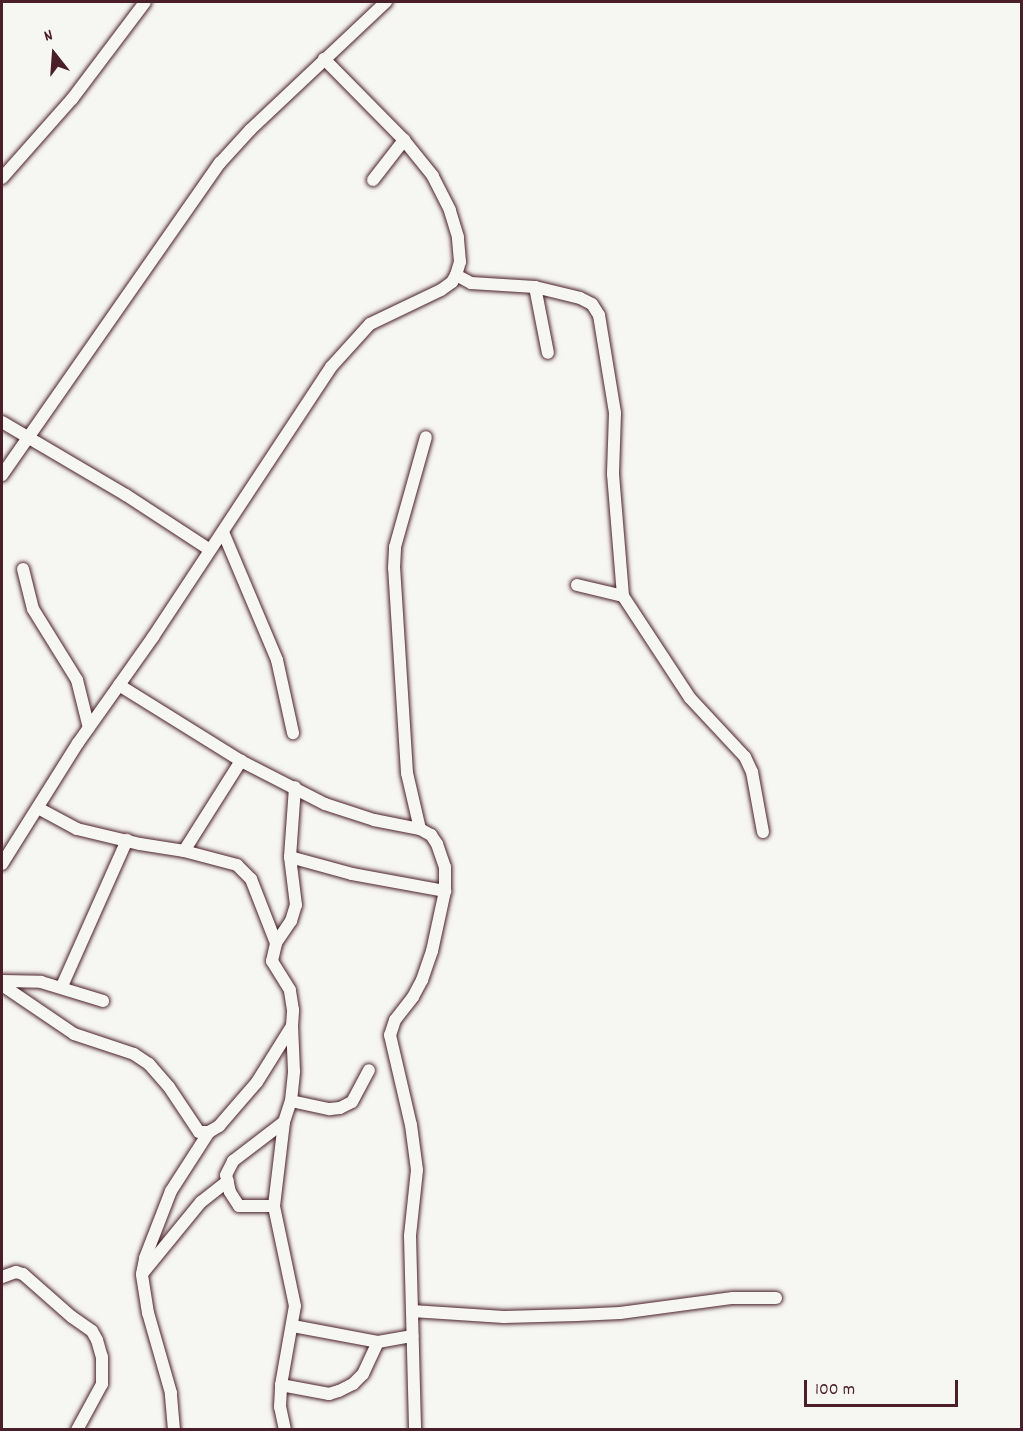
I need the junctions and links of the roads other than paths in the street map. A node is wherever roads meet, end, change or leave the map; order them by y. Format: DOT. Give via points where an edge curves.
graph roads {
  1 [pos="145,2"];
  2 [pos="386,2"];
  3 [pos="324,59"];
  4 [pos="404,140"];
  5 [pos="2,178"];
  6 [pos="373,180"];
  7 [pos="456,275"];
  8 [pos="535,287"];
  9 [pos="548,353"];
  10 [pos="2,422"];
  11 [pos="27,437"];
  12 [pos="426,437"];
  13 [pos="2,475"];
  14 [pos="223,532"];
  15 [pos="210,550"];
  16 [pos="23,569"];
  17 [pos="577,585"];
  18 [pos="623,596"];
  19 [pos="119,686"];
  20 [pos="89,728"];
  21 [pos="293,733"];
  22 [pos="242,761"];
  23 [pos="295,787"];
  24 [pos="38,808"];
  25 [pos="420,829"];
  26 [pos="763,832"];
  27 [pos="126,840"];
  28 [pos="184,851"];
  29 [pos="290,857"];
  30 [pos="2,864"];
  31 [pos="445,891"];
  32 [pos="276,943"];
  33 [pos="2,983"];
  34 [pos="62,986"];
  35 [pos="103,1001"];
  36 [pos="292,1026"];
  37 [pos="369,1070"];
  38 [pos="291,1101"];
  39 [pos="284,1122"];
  40 [pos="209,1132"];
  41 [pos="228,1181"];
  42 [pos="274,1206"];
  43 [pos="142,1274"];
  44 [pos="2,1277"];
  45 [pos="776,1298"];
  46 [pos="412,1311"];
  47 [pos="293,1326"];
  48 [pos="412,1336"];
  49 [pos="378,1342"];
  50 [pos="281,1385"];
  51 [pos="78,1430"];
  52 [pos="174,1430"];
  53 [pos="285,1430"];
  54 [pos="415,1430"];
  1 -- 5 [label="street" via="72,99"];
  2 -- 3 [label="street"];
  3 -- 4 [label="street"];
  3 -- 11 [label="street" via="220,163"];
  4 -- 6 [label="street"];
  4 -- 7 [label="street" via="433,176 450,210 460,250"];
  7 -- 8 [label="street" via="471,283"];
  7 -- 14 [label="street" via="441,290 370,324 351,342"];
  8 -- 9 [label="street"];
  8 -- 18 [label="street" via="580,298 592,304 599,315 615,413 613,474"];
  10 -- 11 [label="street"];
  11 -- 13 [label="street"];
  11 -- 15 [label="street"];
  12 -- 25 [label="street" via="395,547 394,568 407,773"];
  14 -- 15 [label="street"];
  14 -- 21 [label="street" via="277,660"];
  15 -- 19 [label="street"];
  16 -- 20 [label="street" via="33,609 77,680"];
  17 -- 18 [label="street"];
  18 -- 26 [label="street" via="690,698 745,757 752,771"];
  19 -- 20 [label="street"];
  19 -- 22 [label="street"];
  20 -- 24 [label="street"];
  22 -- 23 [label="street"];
  22 -- 28 [label="street"];
  23 -- 25 [label="street" via="348,813"];
  23 -- 29 [label="street"];
  24 -- 27 [label="street" via="77,829"];
  24 -- 30 [label="street"];
  25 -- 31 [label="street" via="438,844 445,867"];
  27 -- 28 [label="street"];
  27 -- 34 [label="street"];
  28 -- 32 [label="street" via="225,860 245,871"];
  29 -- 31 [label="street" via="352,874"];
  29 -- 32 [label="street" via="296,905 291,921"];
  31 -- 46 [label="street" via="428,964 390,1035 417,1170 410,1236"];
  32 -- 36 [label="street" via="272,961 290,990"];
  33 -- 34 [label="street"];
  33 -- 40 [label="street" via="74,1034 134,1054 148,1064 199,1132"];
  34 -- 35 [label="street"];
  36 -- 38 [label="street"];
  36 -- 40 [label="street" via="246,1097"];
  37 -- 38 [label="street" via="352,1102 340,1108"];
  38 -- 39 [label="street"];
  39 -- 41 [label="street" via="228,1166"];
  39 -- 42 [label="street"];
  40 -- 43 [label="street" via="171,1191"];
  41 -- 42 [label="street" via="239,1206"];
  41 -- 43 [label="street" via="201,1202"];
  42 -- 47 [label="street" via="295,1306"];
  43 -- 52 [label="street" via="148,1313 171,1393"];
  44 -- 51 [label="street" via="23,1274 92,1331 97,1340 102,1357 102,1384"];
  45 -- 46 [label="street" via="733,1298 609,1313 504,1317"];
  46 -- 48 [label="street"];
  47 -- 49 [label="street"];
  47 -- 50 [label="street"];
  48 -- 49 [label="street"];
  48 -- 54 [label="street"];
  49 -- 50 [label="street" via="363,1374 339,1391 329,1394"];
  50 -- 53 [label="street"];
}
